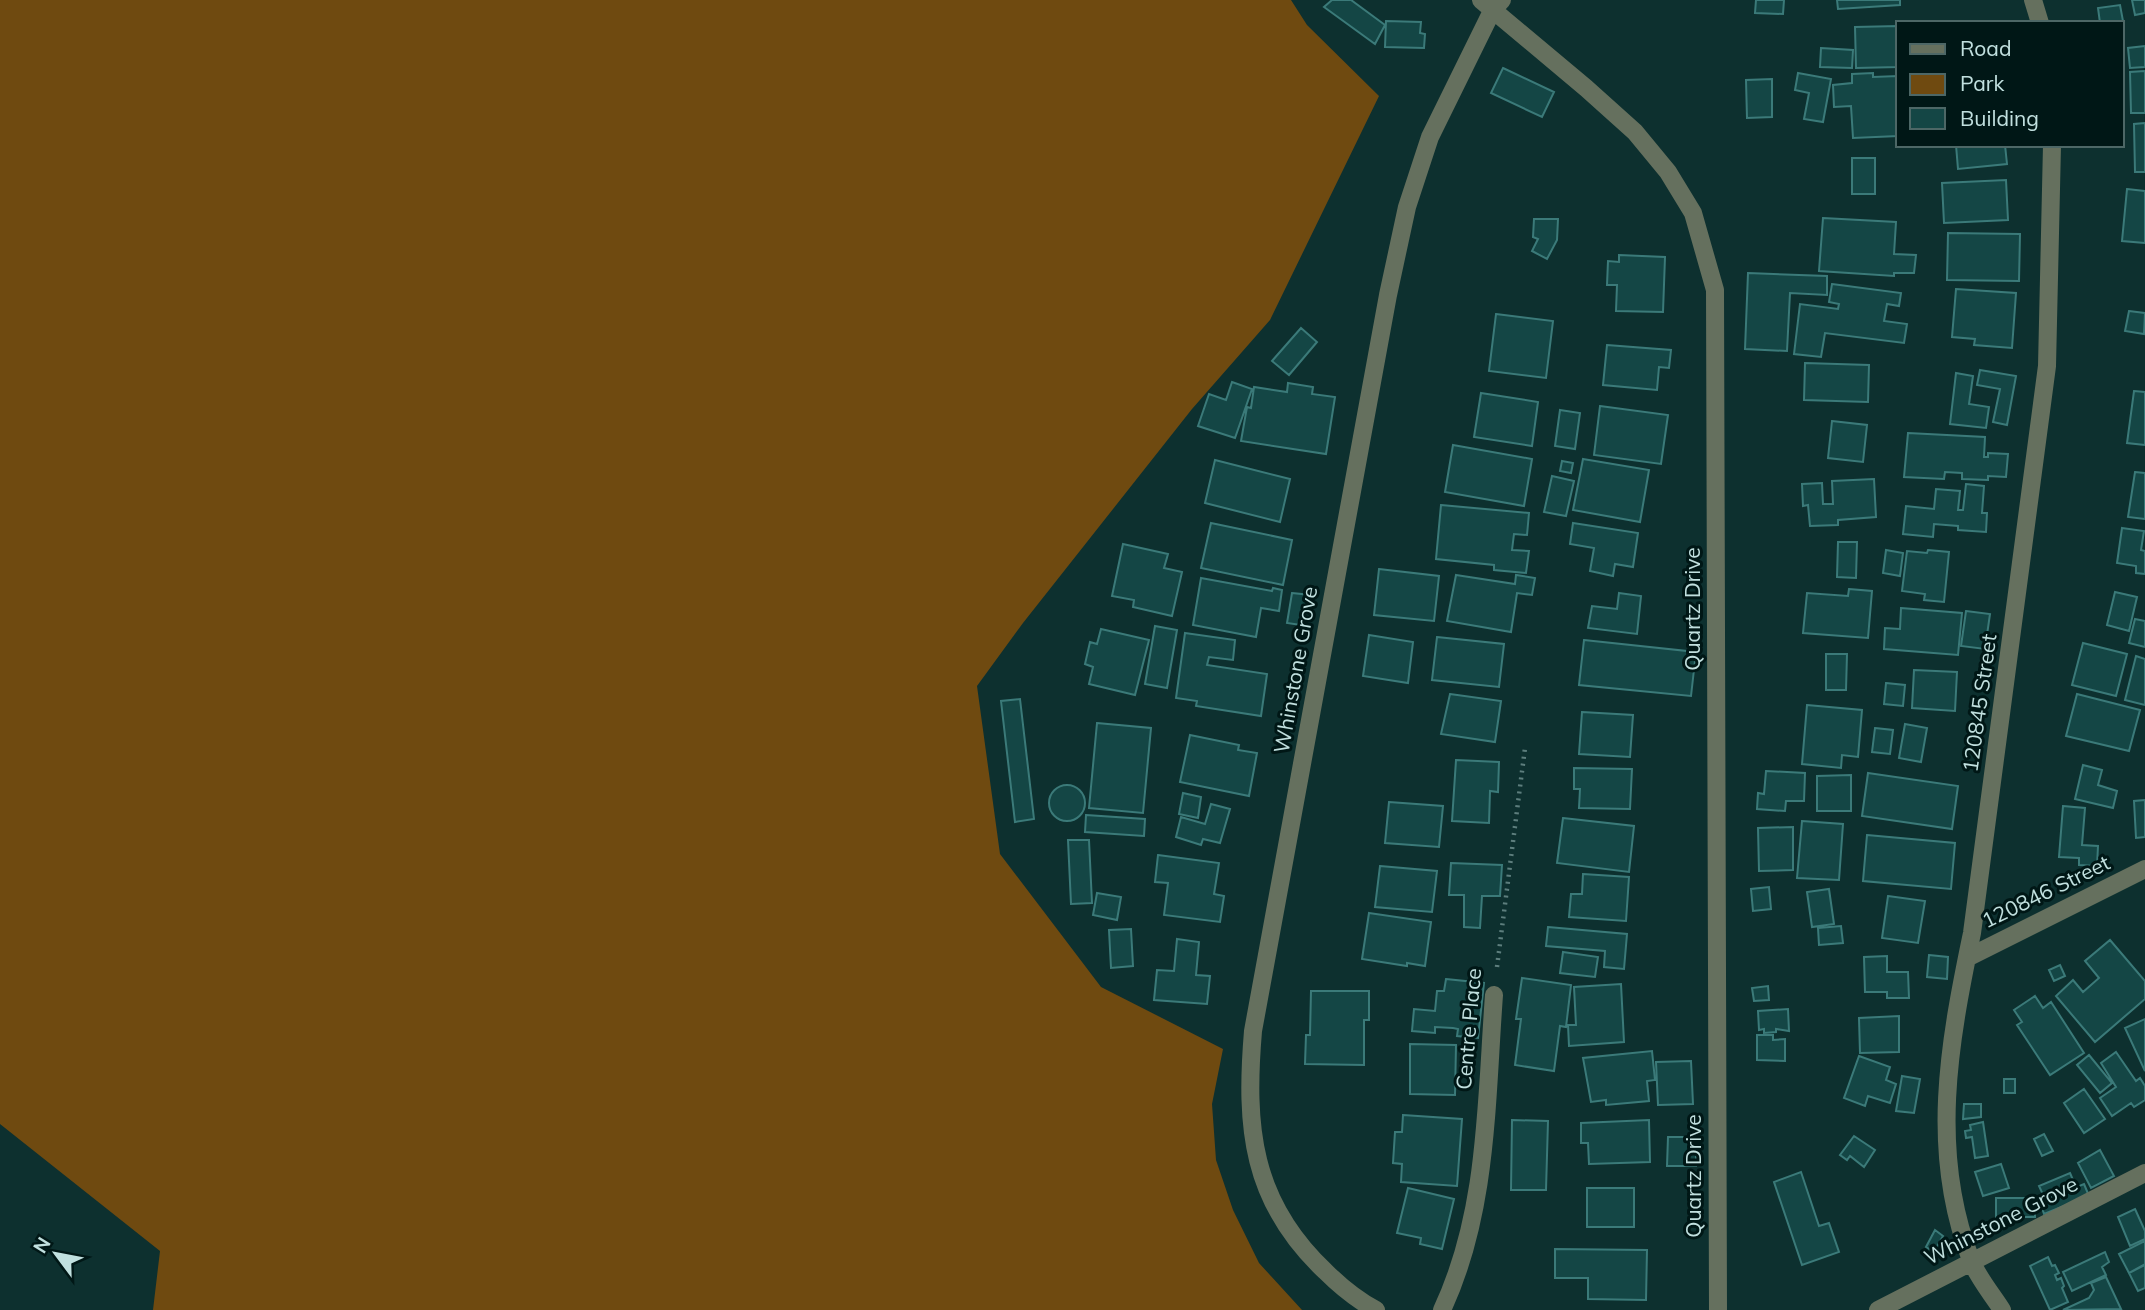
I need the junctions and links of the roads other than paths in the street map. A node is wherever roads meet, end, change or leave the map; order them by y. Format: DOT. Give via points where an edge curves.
graph roads {
  1 [pos="2033,0"];
  2 [pos="1492,4"];
  3 [pos="2039,21"];
  4 [pos="2052,147"];
  5 [pos="2145,869"];
  6 [pos="1967,958"];
  7 [pos="1494,995"];
  8 [pos="2145,1173"];
  9 [pos="1972,1262"];
  10 [pos="1376,1310"];
  11 [pos="1442,1310"];
  12 [pos="1718,1310"];
  13 [pos="1878,1310"];
  14 [pos="2003,1310"];
  1 -- 3 [label="street"];
  2 -- 10 [label="street, Whinstone Grove" via="1430,137 1407,206 1253,1031 1249,1112 1267,1190 1284,1224 1310,1257 1338,1284"];
  2 -- 12 [label="street, Quartz Drive" via="1635,132 1668,172 1693,212 1715,290"];
  4 -- 6 [label="street, 120845 Street" via="2047,366"];
  5 -- 6 [label="street, 120846 Street"];
  6 -- 9 [label="street, 120845 Street" via="1953,1026 1945,1143"];
  7 -- 11 [label="street, Centre Place" via="1480,1180 1469,1239"];
  8 -- 9 [label="street, Whinstone Grove"];
  9 -- 13 [label="street, Whinstone Grove"];
  9 -- 14 [label="street, 120845 Street"];
}
